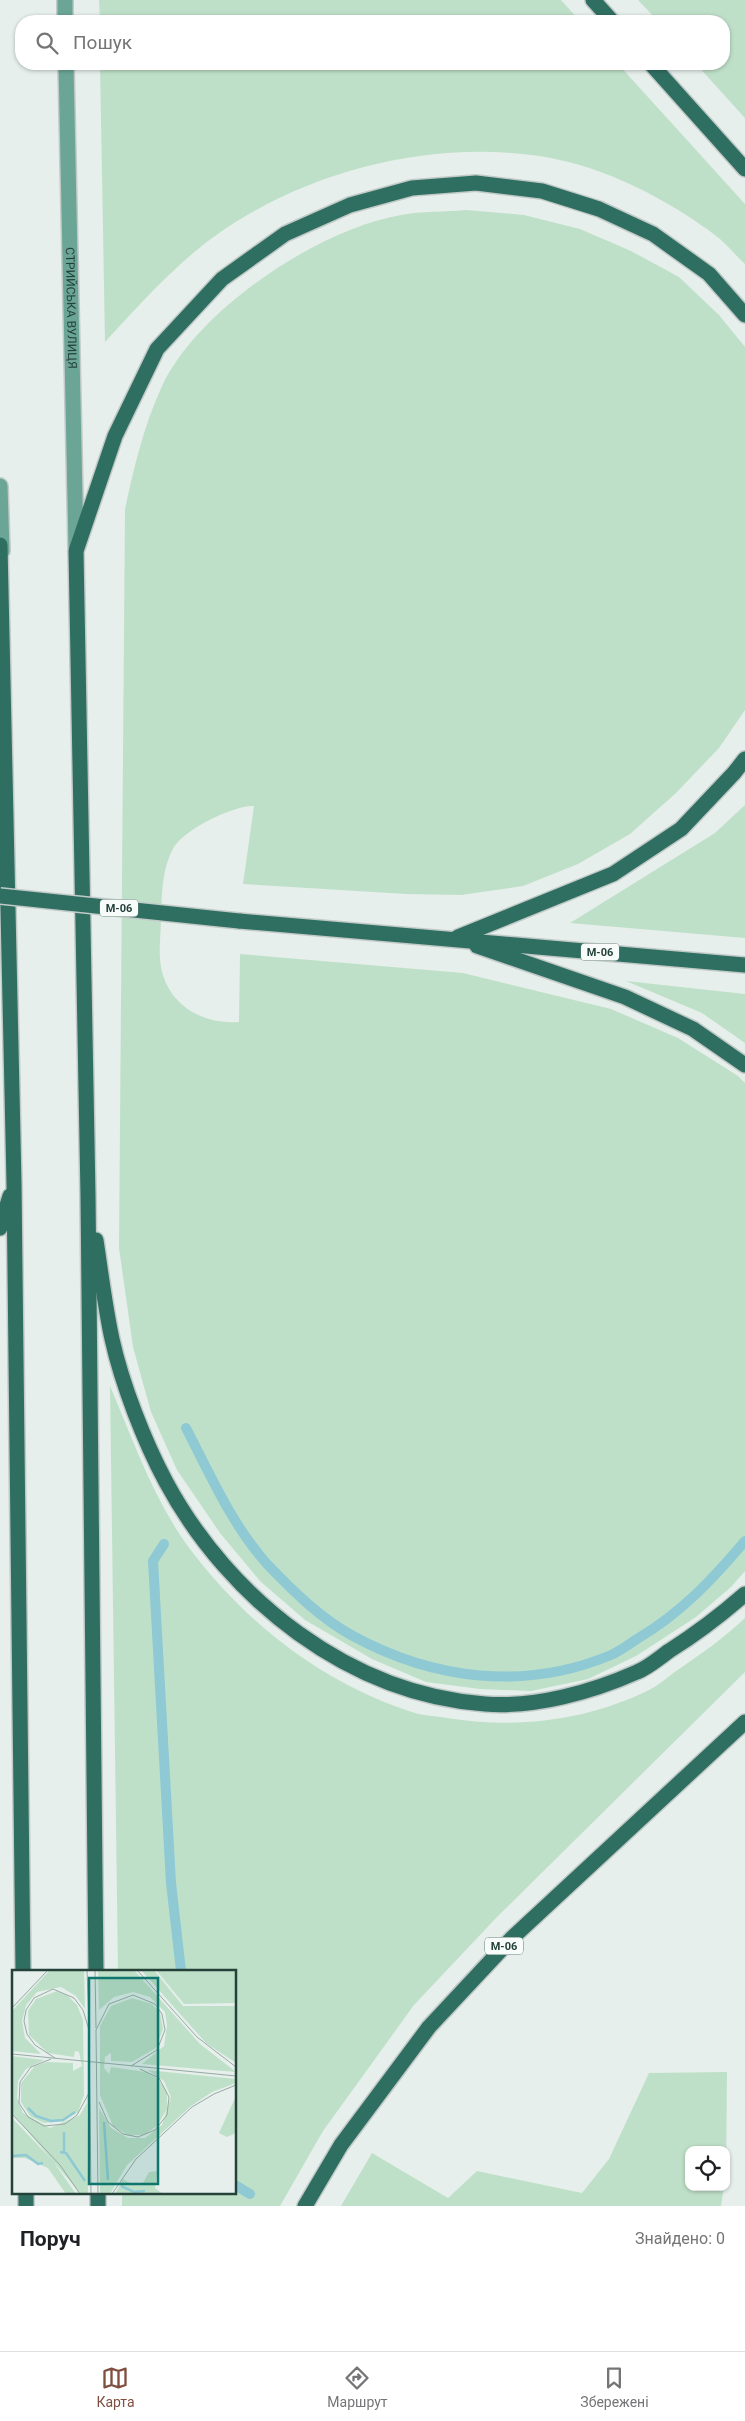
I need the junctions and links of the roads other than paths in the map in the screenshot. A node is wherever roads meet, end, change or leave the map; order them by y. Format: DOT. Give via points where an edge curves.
graph roads {
  1 [pos="64,0"];
  2 [pos="593,0"];
  3 [pos="65,15"];
  4 [pos="607,15"];
  5 [pos="66,70"];
  6 [pos="656,70"];
  7 [pos="745,169"];
  8 [pos="745,315"];
  9 [pos="0,486"];
  10 [pos="1,548"];
  11 [pos="76,551"];
  12 [pos="745,759"];
  13 [pos="0,896"];
  14 [pos="454,938"];
  15 [pos="745,965"];
  16 [pos="745,1066"];
  17 [pos="14,1183"];
  18 [pos="88,1195"];
  19 [pos="0,1228"];
  20 [pos="745,1594"];
  21 [pos="745,1722"];
  22 [pos="23,1970"];
  23 [pos="96,1970"];
  24 [pos="305,2206"];
  1 -- 3 [label="main road"];
  2 -- 4 [label="highway"];
  5 -- 11 [label="main road, СТРИЙСЬКА ВУЛИЦЯ"];
  6 -- 7 [label="highway"];
  8 -- 11 [label="highway" via="709,274 653,234 599,210 542,191 476,183 412,188 350,205 285,234 222,279 156,349 115,436"];
  9 -- 10 [label="main road"];
  10 -- 17 [label="highway"];
  11 -- 18 [label="highway"];
  12 -- 14 [label="highway" via="681,829 613,874"];
  13 -- 14 [label="highway, М-06, bridge"];
  14 -- 15 [label="highway, М-06"];
  14 -- 16 [label="highway" via="625,997 693,1029"];
  17 -- 19 [label="highway"];
  17 -- 22 [label="highway"];
  18 -- 20 [label="highway" via="113,1340 134,1408 166,1482 217,1557 250,1593 299,1635 364,1673 423,1694 485,1704 531,1702 590,1690 640,1671 709,1625"];
  18 -- 23 [label="highway"];
  21 -- 24 [label="highway, М-06" via="512,1938 429,2027 341,2145"];
}
